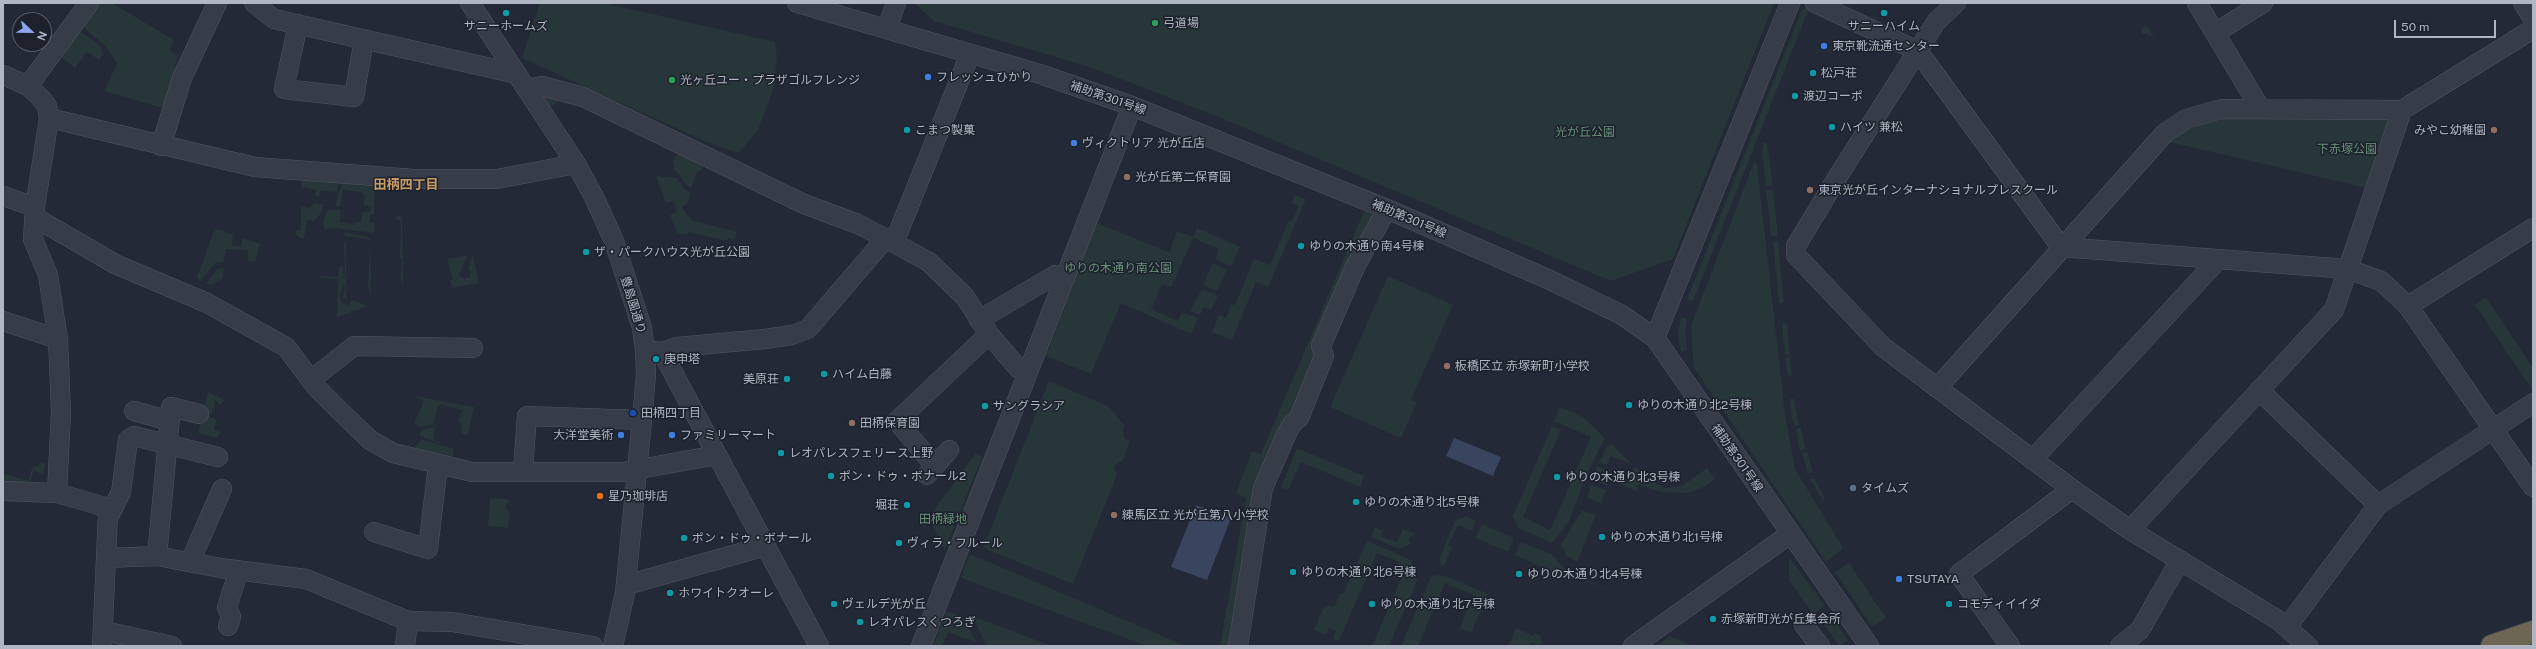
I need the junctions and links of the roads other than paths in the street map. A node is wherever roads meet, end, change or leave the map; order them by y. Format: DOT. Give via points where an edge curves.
graph roads {
  1 [pos="89,3"];
  2 [pos="217,3"];
  3 [pos="254,3"];
  4 [pos="470,3"];
  5 [pos="797,3"];
  6 [pos="896,3"];
  7 [pos="1790,3"];
  8 [pos="1815,3"];
  9 [pos="1956,3"];
  10 [pos="2197,3"];
  11 [pos="2263,3"];
  12 [pos="2524,3"];
  13 [pos="2533,19"];
  14 [pos="298,24"];
  15 [pos="887,29"];
  16 [pos="2533,29"];
  17 [pos="2215,33"];
  18 [pos="364,39"];
  19 [pos="1918,51"];
  20 [pos="970,54"];
  21 [pos="517,74"];
  22 [pos="3,75"];
  23 [pos="28,86"];
  24 [pos="528,90"];
  25 [pos="1132,106"];
  26 [pos="2260,108"];
  27 [pos="2402,110"];
  28 [pos="49,118"];
  29 [pos="161,146"];
  30 [pos="576,164"];
  31 [pos="3,196"];
  32 [pos="1387,209"];
  33 [pos="36,213"];
  34 [pos="2533,228"];
  35 [pos="890,240"];
  36 [pos="2060,247"];
  37 [pos="2217,261"];
  38 [pos="2348,269"];
  39 [pos="1065,279"];
  40 [pos="2408,306"];
  41 [pos="3,321"];
  42 [pos="984,327"];
  43 [pos="1655,338"];
  44 [pos="58,339"];
  45 [pos="472,348"];
  46 [pos="654,351"];
  47 [pos="1028,372"];
  48 [pos="311,380"];
  49 [pos="1937,388"];
  50 [pos="2259,390"];
  51 [pos="2533,404"];
  52 [pos="134,411"];
  53 [pos="199,414"];
  54 [pos="642,420"];
  55 [pos="170,421"];
  56 [pos="2492,429"];
  57 [pos="168,444"];
  58 [pos="948,450"];
  59 [pos="717,455"];
  60 [pos="218,457"];
  61 [pos="2032,460"];
  62 [pos="438,465"];
  63 [pos="523,470"];
  64 [pos="637,471"];
  65 [pos="2533,487"];
  66 [pos="222,489"];
  67 [pos="2072,489"];
  68 [pos="3,491"];
  69 [pos="57,493"];
  70 [pos="2378,505"];
  71 [pos="109,516"];
  72 [pos="2130,530"];
  73 [pos="374,532"];
  74 [pos="1790,534"];
  75 [pos="766,546"];
  76 [pos="157,556"];
  77 [pos="108,558"];
  78 [pos="2180,560"];
  79 [pos="190,562"];
  80 [pos="238,570"];
  81 [pos="626,585"];
  82 [pos="408,621"];
  83 [pos="1804,625"];
  84 [pos="228,626"];
  85 [pos="2287,627"];
  86 [pos="2533,632"];
  87 [pos="103,638"];
  88 [pos="1861,643"];
  89 [pos="153,644"];
  90 [pos="172,646"];
  91 [pos="406,646"];
  92 [pos="593,646"];
  93 [pos="612,646"];
  94 [pos="819,646"];
  95 [pos="921,646"];
  96 [pos="1238,646"];
  97 [pos="1633,646"];
  98 [pos="1820,646"];
  99 [pos="2010,646"];
  100 [pos="2120,646"];
  101 [pos="2308,646"];
  102 [pos="2492,646"];
  1 -- 23 [label="street"];
  2 -- 29 [label="street" via="182,78"];
  3 -- 14 [label="street" via="274,19"];
  4 -- 21 [label="street, 豊島園通り"];
  5 -- 15 [label="street, 補助第301号線"];
  6 -- 15 [label="street"];
  7 -- 43 [label="street"];
  8 -- 19 [label="street"];
  9 -- 19 [label="street" via="1936,22"];
  10 -- 17 [label="street"];
  11 -- 17 [label="street"];
  12 -- 13 [label="street"];
  14 -- 18 [label="street"];
  14 -- 18 [label="street" via="284,89 354,97"];
  15 -- 20 [label="street, 補助第301号線"];
  16 -- 27 [label="street"];
  17 -- 26 [label="street"];
  18 -- 21 [label="street"];
  19 -- 36 [label="street"];
  19 -- 49 [label="street" via="1796,246 1796,255 1882,346"];
  20 -- 25 [label="street, 補助第301号線"];
  20 -- 35 [label="street"];
  21 -- 24 [label="street, 豊島園通り"];
  22 -- 23 [label="street"];
  23 -- 28 [label="street" via="47,106"];
  24 -- 30 [label="street, 豊島園通り"];
  24 -- 35 [label="street" via="542,86 583,98 804,204 858,224"];
  25 -- 32 [label="street, 補助第301号線"];
  25 -- 39 [label="street"];
  26 -- 27 [label="street"];
  26 -- 36 [label="street" via="2221,109 2186,119 2164,133"];
  27 -- 38 [label="street"];
  28 -- 29 [label="street"];
  28 -- 33 [label="street"];
  29 -- 30 [label="street" via="255,167 414,179 497,179"];
  30 -- 46 [label="street, 豊島園通り" via="614,241 642,328"];
  31 -- 33 [label="street"];
  32 -- 43 [label="street, 補助第301号線" via="1550,280 1622,315"];
  32 -- 96 [label="street" via="1355,268 1321,346 1324,356 1301,412 1286,435 1263,488"];
  33 -- 44 [label="street" via="33,239 48,274"];
  33 -- 48 [label="street" via="115,264 207,303 268,336 289,350"];
  34 -- 40 [label="street"];
  35 -- 42 [label="street" via="928,262 965,297"];
  35 -- 46 [label="street" via="808,329 785,336"];
  36 -- 37 [label="street"];
  36 -- 49 [label="street"];
  37 -- 38 [label="street"];
  37 -- 61 [label="street"];
  38 -- 40 [label="street" via="2381,281"];
  38 -- 50 [label="street" via="2333,311"];
  39 -- 42 [label="street" via="1055,275"];
  39 -- 47 [label="street"];
  40 -- 56 [label="street"];
  41 -- 44 [label="street"];
  42 -- 47 [label="street" via="1018,368"];
  42 -- 58 [label="street" via="897,421 931,471"];
  43 -- 74 [label="street, 補助第301号線"];
  44 -- 69 [label="street" via="61,412"];
  45 -- 48 [label="street" via="354,346"];
  46 -- 54 [label="street, 豊島園通り"];
  46 -- 59 [label="street"];
  47 -- 95 [label="street"];
  48 -- 62 [label="street" via="370,440 393,453"];
  49 -- 61 [label="street"];
  50 -- 70 [label="street"];
  50 -- 72 [label="street"];
  51 -- 56 [label="street"];
  52 -- 55 [label="street"];
  53 -- 55 [label="street" via="171,407"];
  54 -- 63 [label="street" via="527,416"];
  54 -- 64 [label="street, 豊島園通り"];
  55 -- 57 [label="street"];
  56 -- 65 [label="street"];
  56 -- 70 [label="street"];
  57 -- 60 [label="street"];
  57 -- 71 [label="street" via="134,436 128,440 121,492"];
  57 -- 76 [label="street"];
  59 -- 64 [label="street"];
  59 -- 75 [label="street"];
  61 -- 67 [label="street"];
  62 -- 63 [label="street" via="472,472"];
  62 -- 73 [label="street" via="428,549"];
  63 -- 64 [label="street"];
  64 -- 81 [label="street, 豊島園通り"];
  66 -- 79 [label="street"];
  67 -- 72 [label="street"];
  67 -- 99 [label="street" via="1959,574"];
  68 -- 69 [label="street"];
  69 -- 71 [label="street" via="102,506"];
  70 -- 85 [label="street"];
  71 -- 77 [label="street"];
  72 -- 78 [label="street"];
  74 -- 88 [label="street, 補助第301号線"];
  74 -- 97 [label="street"];
  75 -- 81 [label="street"];
  75 -- 94 [label="street"];
  76 -- 77 [label="street"];
  76 -- 79 [label="street"];
  77 -- 87 [label="street"];
  78 -- 85 [label="street"];
  78 -- 100 [label="street" via="2140,630"];
  79 -- 80 [label="street"];
  80 -- 82 [label="street" via="312,581"];
  80 -- 84 [label="street" via="227,607 230,616"];
  81 -- 93 [label="street, 豊島園通り"];
  82 -- 91 [label="street"];
  82 -- 92 [label="street" via="452,622"];
  83 -- 98 [label="street"];
  85 -- 101 [label="street"];
  86 -- 102 [label="highway"];
  87 -- 89 [label="street"];
  89 -- 90 [label="street"];
}
